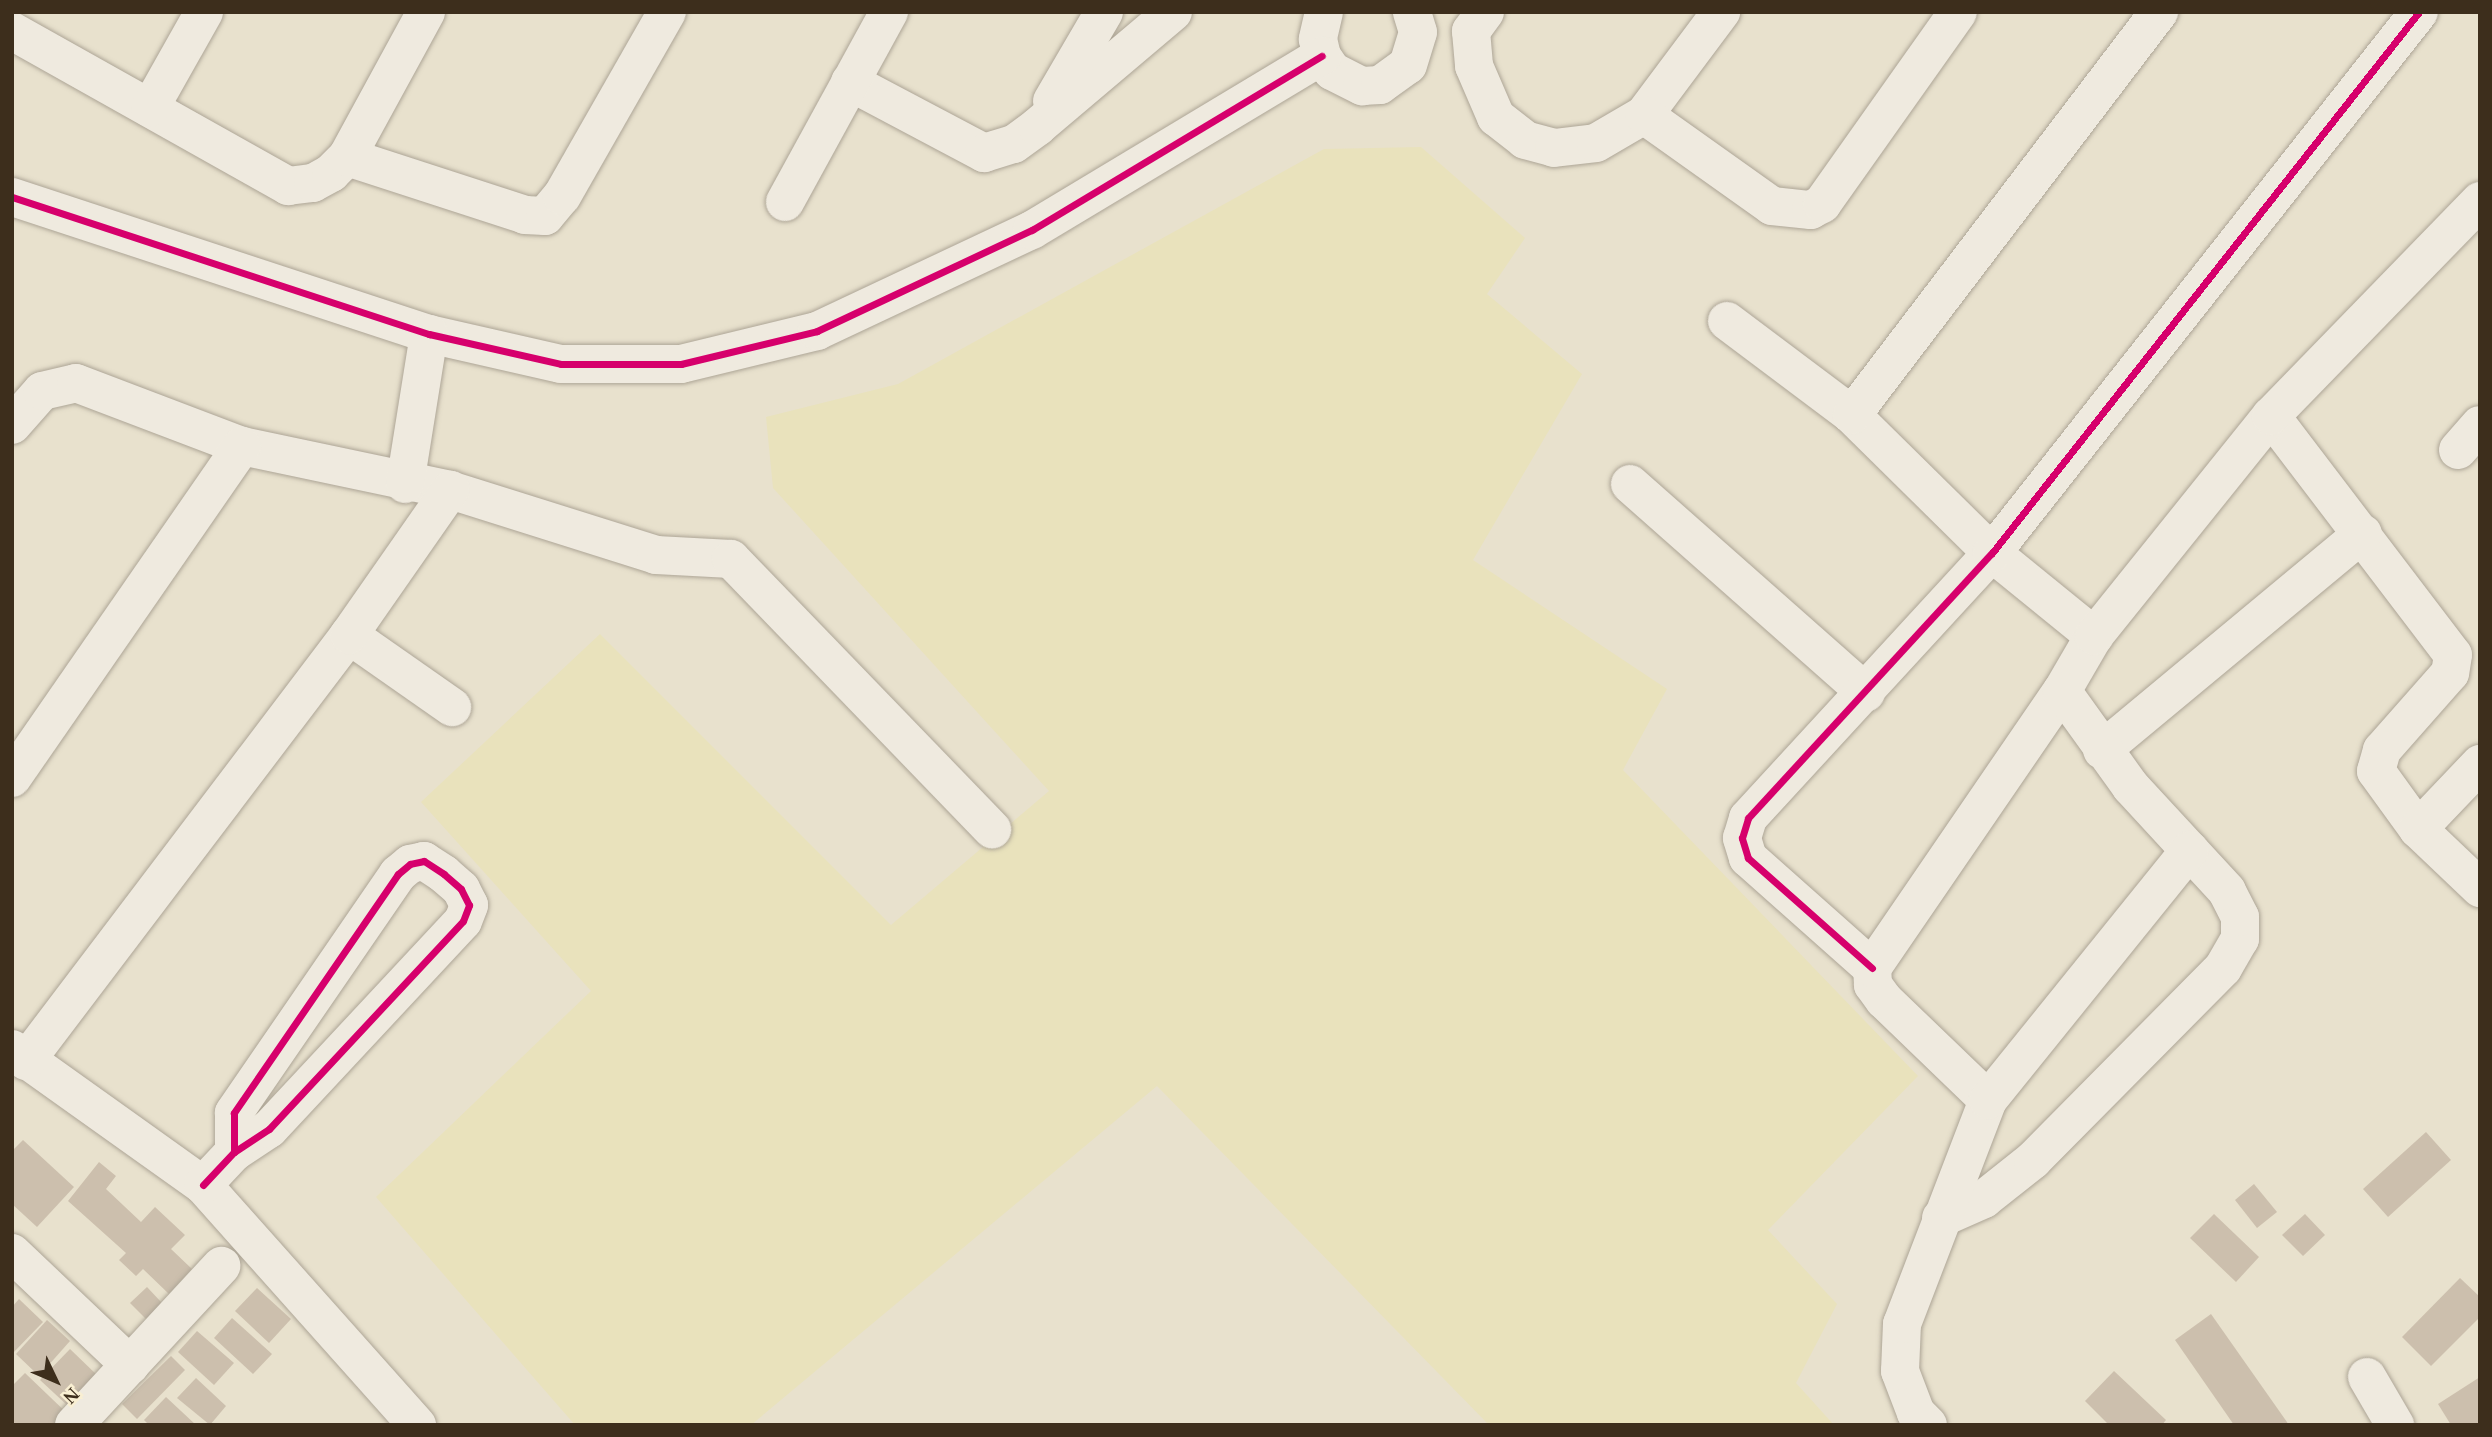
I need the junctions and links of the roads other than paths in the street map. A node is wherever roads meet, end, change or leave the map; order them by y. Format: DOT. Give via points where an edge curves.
graph roads {
  1 [pos="204,12"];
  2 [pos="426,12"];
  3 [pos="667,12"];
  4 [pos="890,12"];
  5 [pos="1104,12"];
  6 [pos="1172,12"];
  7 [pos="1324,12"];
  8 [pos="1721,12"];
  9 [pos="1958,12"];
  10 [pos="2159,12"];
  11 [pos="2419,12"];
  12 [pos="1415,22"];
  13 [pos="1478,22"];
  14 [pos="12,31"];
  15 [pos="1322,56"];
  16 [pos="850,82"];
  17 [pos="150,108"];
  18 [pos="1644,115"];
  19 [pos="1037,127"];
  20 [pos="346,157"];
  21 [pos="12,197"];
  22 [pos="2480,201"];
  23 [pos="785,202"];
  24 [pos="1727,321"];
  25 [pos="429,334"];
  26 [pos="1852,415"];
  27 [pos="2271,416"];
  28 [pos="12,425"];
  29 [pos="242,446"];
  30 [pos="405,484"];
  31 [pos="1630,484"];
  32 [pos="450,490"];
  33 [pos="2363,533"];
  34 [pos="1992,553"];
  35 [pos="349,635"];
  36 [pos="2094,636"];
  37 [pos="2062,691"];
  38 [pos="1866,693"];
  39 [pos="452,707"];
  40 [pos="2102,750"];
  41 [pos="2480,764"];
  42 [pos="12,778"];
  43 [pos="992,828"];
  44 [pos="2418,829"];
  45 [pos="2190,850"];
  46 [pos="2480,888"];
  47 [pos="1871,968"];
  48 [pos="19,1055"];
  49 [pos="1988,1100"];
  50 [pos="234,1152"];
  51 [pos="203,1185"];
  52 [pos="1941,1218"];
  53 [pos="12,1253"];
  54 [pos="221,1266"];
  55 [pos="130,1365"];
  56 [pos="2367,1377"];
  57 [pos="74,1425"];
  58 [pos="417,1425"];
  59 [pos="1928,1425"];
  60 [pos="2395,1425"];
  1 -- 17 [label="street"];
  2 -- 20 [label="street"];
  3 -- 20 [label="street" via="562,196 545,216 526,215"];
  4 -- 16 [label="street"];
  5 -- 19 [label="street"];
  6 -- 19 [label="street"];
  7 -- 15 [label="street" via="1318,39"];
  8 -- 18 [label="street"];
  9 -- 18 [label="street" via="1822,204 1811,210 1772,206"];
  10 -- 26 [label="street"];
  11 -- 34 [label="street"];
  12 -- 13 [label="street"];
  12 -- 15 [label="street" via="1408,65 1380,85 1346,81"];
  13 -- 18 [label="street" via="1474,66 1496,117 1525,139 1554,148 1596,143"];
  14 -- 17 [label="street"];
  15 -- 25 [label="street" via="1032,230 817,331 681,364 561,364"];
  16 -- 19 [label="street" via="984,153 1014,144"];
  16 -- 23 [label="street"];
  17 -- 20 [label="street" via="288,186 313,183"];
  21 -- 25 [label="street"];
  22 -- 27 [label="street"];
  24 -- 26 [label="street"];
  25 -- 30 [label="street"];
  26 -- 34 [label="street"];
  27 -- 33 [label="street"];
  27 -- 36 [label="street"];
  28 -- 29 [label="street" via="42,391 76,383"];
  29 -- 30 [label="street"];
  29 -- 42 [label="street"];
  30 -- 32 [label="street"];
  31 -- 38 [label="street"];
  32 -- 35 [label="street"];
  32 -- 43 [label="street" via="656,555 731,559"];
  33 -- 40 [label="street"];
  33 -- 44 [label="street" via="2453,654 2450,673 2376,761 2378,775"];
  34 -- 36 [label="street"];
  34 -- 38 [label="street"];
  35 -- 39 [label="street"];
  35 -- 48 [label="street"];
  36 -- 37 [label="street"];
  37 -- 40 [label="street"];
  37 -- 47 [label="street"];
  38 -- 47 [label="street" via="1748,818 1742,844 1757,867"];
  40 -- 45 [label="street"];
  41 -- 44 [label="street"];
  44 -- 46 [label="street"];
  45 -- 49 [label="street"];
  45 -- 52 [label="street" via="2237,909 2241,939 2235,953 2019,1173 1984,1199"];
  47 -- 49 [label="street" via="1873,985 1884,1000"];
  48 -- 51 [label="street"];
  49 -- 52 [label="street"];
  50 -- 50 [label="street" via="269,1129 463,921 469,905 461,889 444,874 424,860 398,874 234,1114"];
  50 -- 51 [label="street"];
  51 -- 58 [label="street"];
  52 -- 59 [label="street" via="1909,1299 1899,1348 1906,1391"];
  53 -- 55 [label="street"];
  54 -- 55 [label="street"];
  55 -- 57 [label="street"];
  56 -- 60 [label="street"];
}
